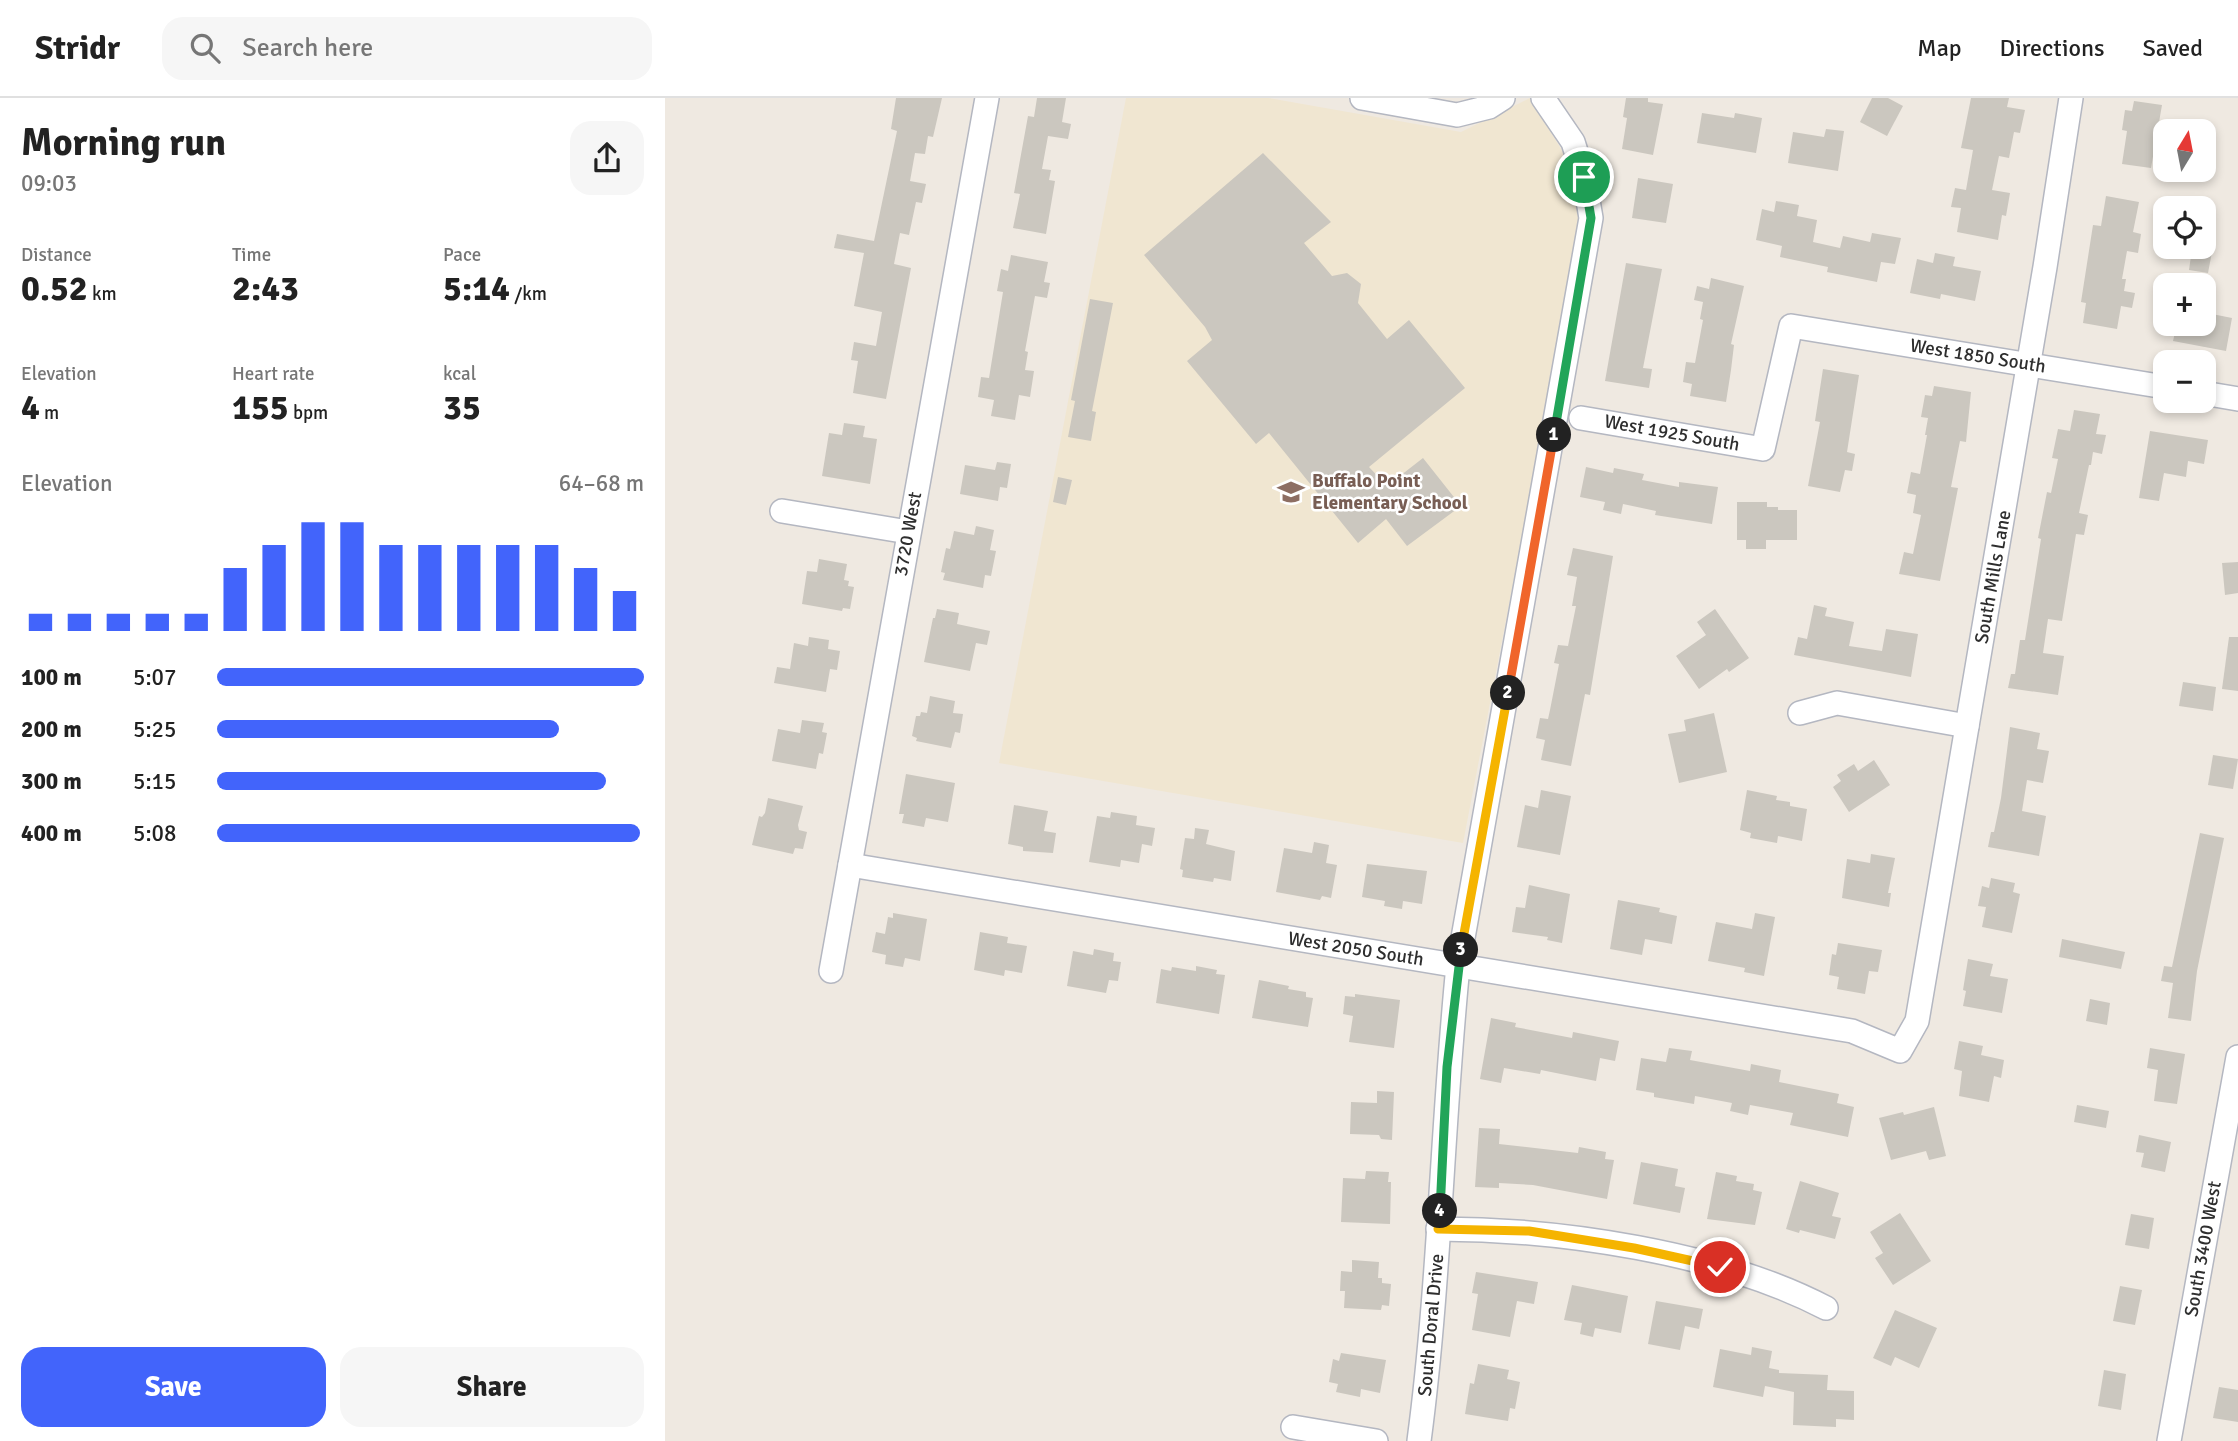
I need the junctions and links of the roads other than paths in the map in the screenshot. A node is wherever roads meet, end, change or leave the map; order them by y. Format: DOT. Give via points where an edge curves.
graph roads {
  1 [pos="987,98"];
  2 [pos="1362,98"];
  3 [pos="1503,98"];
  4 [pos="1543,98"];
  5 [pos="2071,98"];
  6 [pos="2029,365"];
  7 [pos="2153,385"];
  8 [pos="2216,395"];
  9 [pos="2238,399"];
  10 [pos="1581,418"];
  11 [pos="1763,449"];
  12 [pos="782,511"];
  13 [pos="908,532"];
  14 [pos="1800,713"];
  15 [pos="1967,726"];
  16 [pos="850,864"];
  17 [pos="1458,966"];
  18 [pos="831,971"];
  19 [pos="1900,1051"];
  20 [pos="2238,1057"];
  21 [pos="1438,1229"];
  22 [pos="1826,1308"];
  23 [pos="1293,1427"];
  24 [pos="1376,1441"];
  25 [pos="1419,1441"];
  26 [pos="2169,1441"];
  1 -- 13 [label="street, 3720 West"];
  2 -- 3 [label="street" via="1457,115 1489,107"];
  4 -- 17 [label="street, South Doral Drive" via="1573,142 1591,218"];
  5 -- 6 [label="street, South Mills Lane"];
  6 -- 7 [label="street, West 1850 South"];
  6 -- 11 [label="street, West 1850 South" via="1791,326"];
  6 -- 15 [label="street, South Mills Lane"];
  8 -- 9 [label="street"];
  10 -- 11 [label="street, West 1925 South"];
  12 -- 13 [label="street"];
  13 -- 16 [label="street, 3720 West"];
  14 -- 15 [label="street" via="1837,703"];
  15 -- 19 [label="street, South Mills Lane" via="1917,1021"];
  16 -- 17 [label="street, West 2050 South"];
  16 -- 18 [label="street, 3720 West"];
  17 -- 19 [label="street, West 2050 South" via="1852,1031"];
  17 -- 21 [label="street, South Doral Drive"];
  20 -- 26 [label="street, South 3400 West"];
  21 -- 22 [label="street" via="1529,1231 1634,1248 1720,1267 1799,1293"];
  21 -- 25 [label="street, South Doral Drive"];
  23 -- 24 [label="street"];
}
